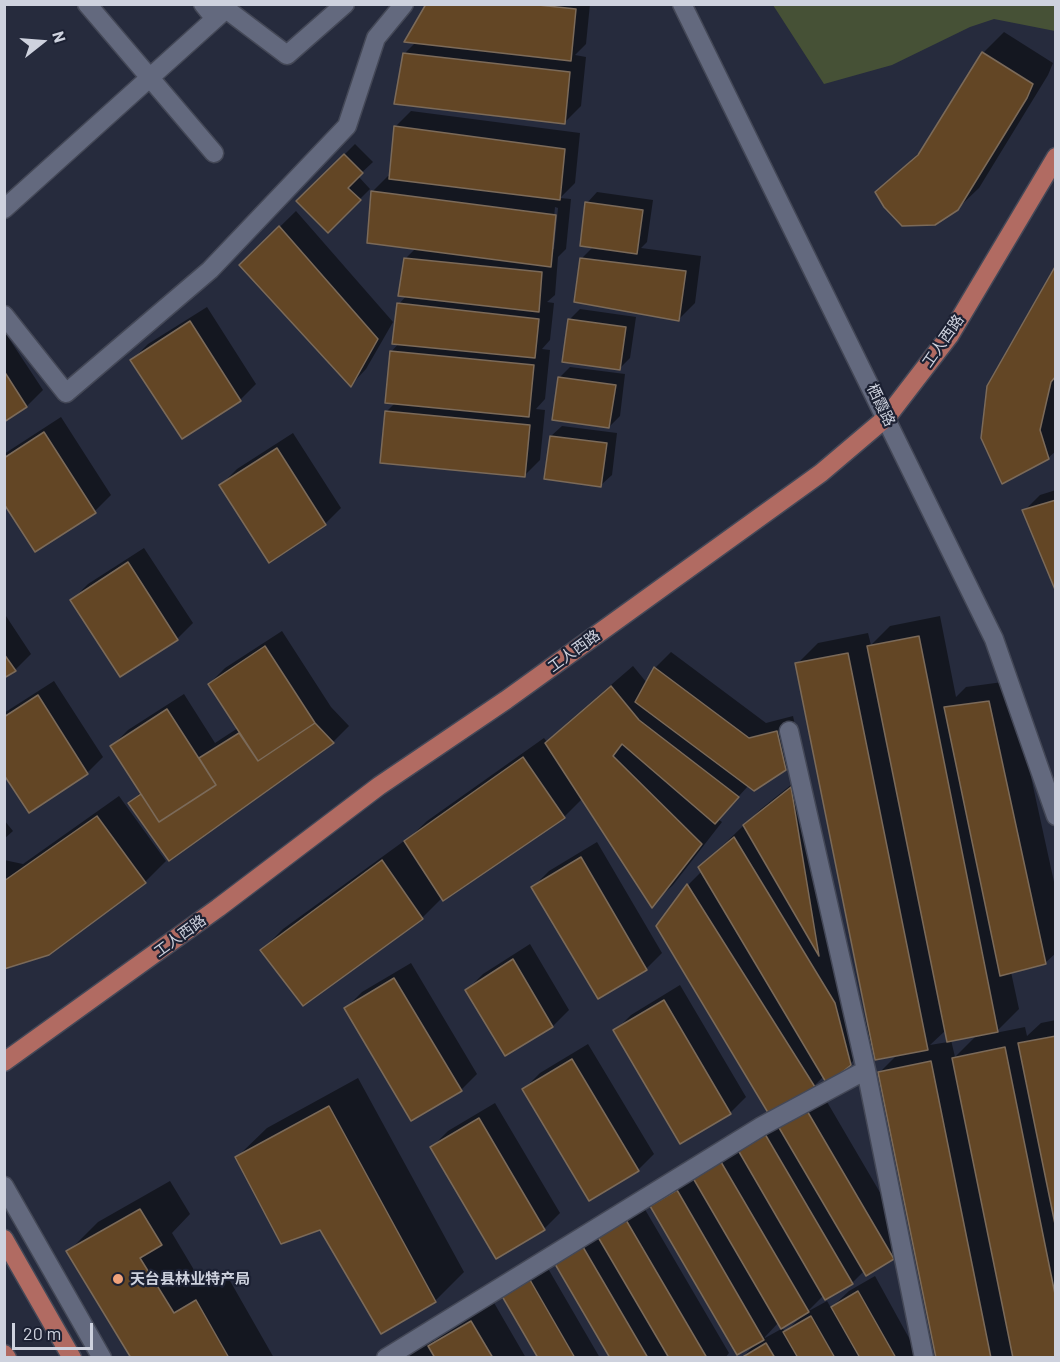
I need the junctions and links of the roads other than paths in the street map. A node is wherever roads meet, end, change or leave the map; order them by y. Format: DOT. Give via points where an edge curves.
graph roads {
  1 [pos="87,4"];
  2 [pos="203,4"];
  3 [pos="345,4"];
  4 [pos="404,4"];
  5 [pos="682,4"];
  6 [pos="215,19"];
  7 [pos="149,78"];
  8 [pos="214,153"];
  9 [pos="1056,157"];
  10 [pos="4,209"];
  11 [pos="4,315"];
  12 [pos="887,417"];
  13 [pos="789,731"];
  14 [pos="1056,816"];
  15 [pos="4,1062"];
  16 [pos="866,1070"];
  17 [pos="4,1186"];
  18 [pos="4,1239"];
  19 [pos="72,1358"];
  20 [pos="102,1358"];
  21 [pos="386,1358"];
  22 [pos="924,1358"];
  1 -- 7 [label="street"];
  2 -- 6 [label="street"];
  3 -- 6 [label="street" via="287,55 226,9"];
  4 -- 11 [label="street" via="376,38 347,126 210,270 66,393"];
  5 -- 12 [label="street, 栖霞路"];
  6 -- 7 [label="street"];
  7 -- 8 [label="street"];
  7 -- 10 [label="street"];
  9 -- 12 [label="main road, 工人西路" via="951,335"];
  12 -- 14 [label="street, 栖霞路" via="994,639"];
  12 -- 15 [label="main road, 工人西路" via="821,472 506,700 379,786 219,908"];
  13 -- 16 [label="street"];
  16 -- 21 [label="street" via="762,1126"];
  16 -- 22 [label="street"];
  17 -- 20 [label="street"];
  18 -- 19 [label="main road"];
}
